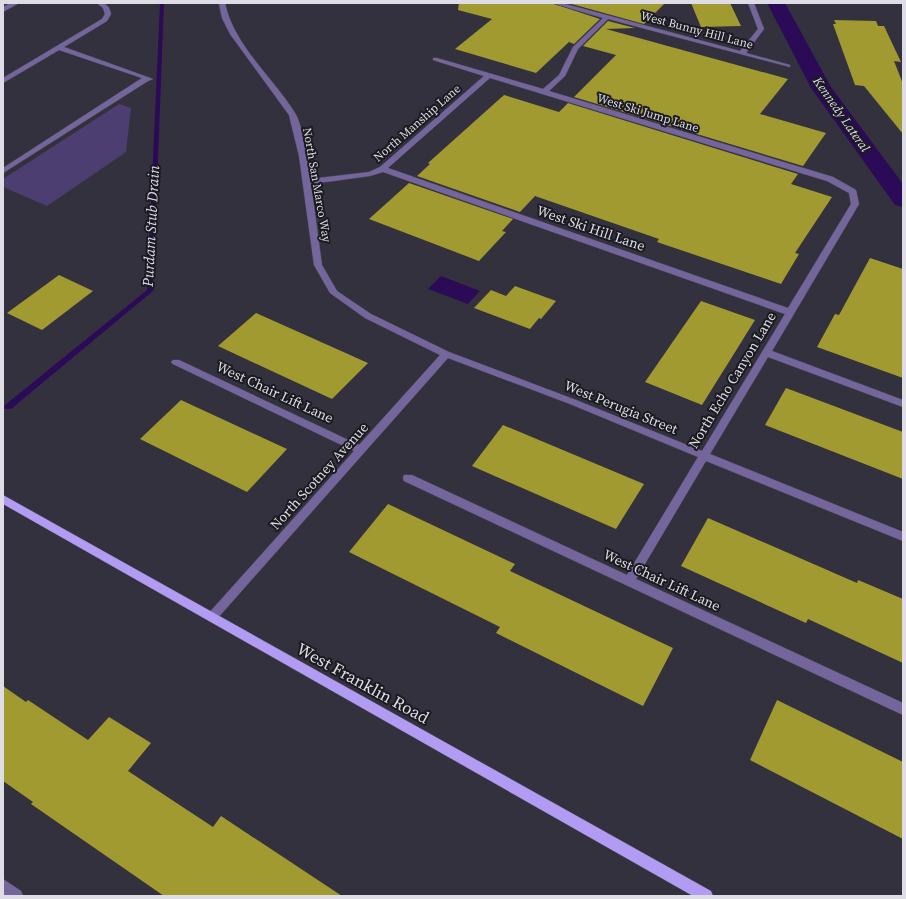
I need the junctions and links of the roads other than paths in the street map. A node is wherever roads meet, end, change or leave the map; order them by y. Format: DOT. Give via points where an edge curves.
graph roads {
  1 [pos="16,3"];
  2 [pos="100,3"];
  3 [pos="222,3"];
  4 [pos="555,3"];
  5 [pos="751,3"];
  6 [pos="3,10"];
  7 [pos="607,17"];
  8 [pos="60,48"];
  9 [pos="742,54"];
  10 [pos="434,59"];
  11 [pos="788,66"];
  12 [pos="489,75"];
  13 [pos="3,81"];
  14 [pos="544,92"];
  15 [pos="383,169"];
  16 [pos="3,171"];
  17 [pos="307,182"];
  18 [pos="853,192"];
  19 [pos="334,293"];
  20 [pos="789,312"];
  21 [pos="765,352"];
  22 [pos="446,354"];
  23 [pos="176,362"];
  24 [pos="903,404"];
  25 [pos="361,450"];
  26 [pos="704,456"];
  27 [pos="408,478"];
  28 [pos="3,500"];
  29 [pos="903,537"];
  30 [pos="629,581"];
  31 [pos="212,617"];
  32 [pos="903,709"];
  33 [pos="3,886"];
  34 [pos="16,896"];
  35 [pos="706,896"];
  1 -- 6 [label="street"];
  2 -- 8 [label="street" via="106,7 108,14 105,20"];
  3 -- 17 [label="street, North San Marco Way" via="225,18 233,34 293,116"];
  4 -- 7 [label="street, West Bunny Hill Lane"];
  5 -- 9 [label="street" via="761,29"];
  7 -- 9 [label="street, West Bunny Hill Lane"];
  7 -- 14 [label="street" via="575,48 562,76"];
  8 -- 13 [label="street"];
  8 -- 16 [label="street" via="149,79"];
  9 -- 11 [label="street, West Bunny Hill Lane"];
  10 -- 12 [label="street, West Ski Jump Lane"];
  12 -- 14 [label="street, West Ski Jump Lane"];
  12 -- 15 [label="street, North Manship Lane"];
  14 -- 18 [label="street, West Ski Jump Lane" via="830,179"];
  15 -- 17 [label="street, North Manship Lane" via="370,174"];
  15 -- 20 [label="street, West Ski Hill Lane"];
  17 -- 19 [label="street, North San Marco Way" via="318,265"];
  18 -- 20 [label="street, North Echo Canyon Lane" via="855,204"];
  19 -- 22 [label="street, West Perugia Street" via="368,316"];
  20 -- 21 [label="street, North Echo Canyon Lane"];
  21 -- 24 [label="street"];
  21 -- 26 [label="street, North Echo Canyon Lane"];
  22 -- 25 [label="street, North Scotney Avenue"];
  22 -- 26 [label="street, West Perugia Street" via="573,402"];
  23 -- 25 [label="street, West Chair Lift Lane"];
  25 -- 31 [label="street, North Scotney Avenue"];
  26 -- 29 [label="street, West Perugia Street"];
  26 -- 30 [label="street, North Echo Canyon Lane"];
  27 -- 30 [label="street, West Chair Lift Lane"];
  28 -- 31 [label="main road, West Franklin Road"];
  30 -- 32 [label="street, West Chair Lift Lane"];
  31 -- 35 [label="main road, West Franklin Road"];
  33 -- 34 [label="street"];
}
